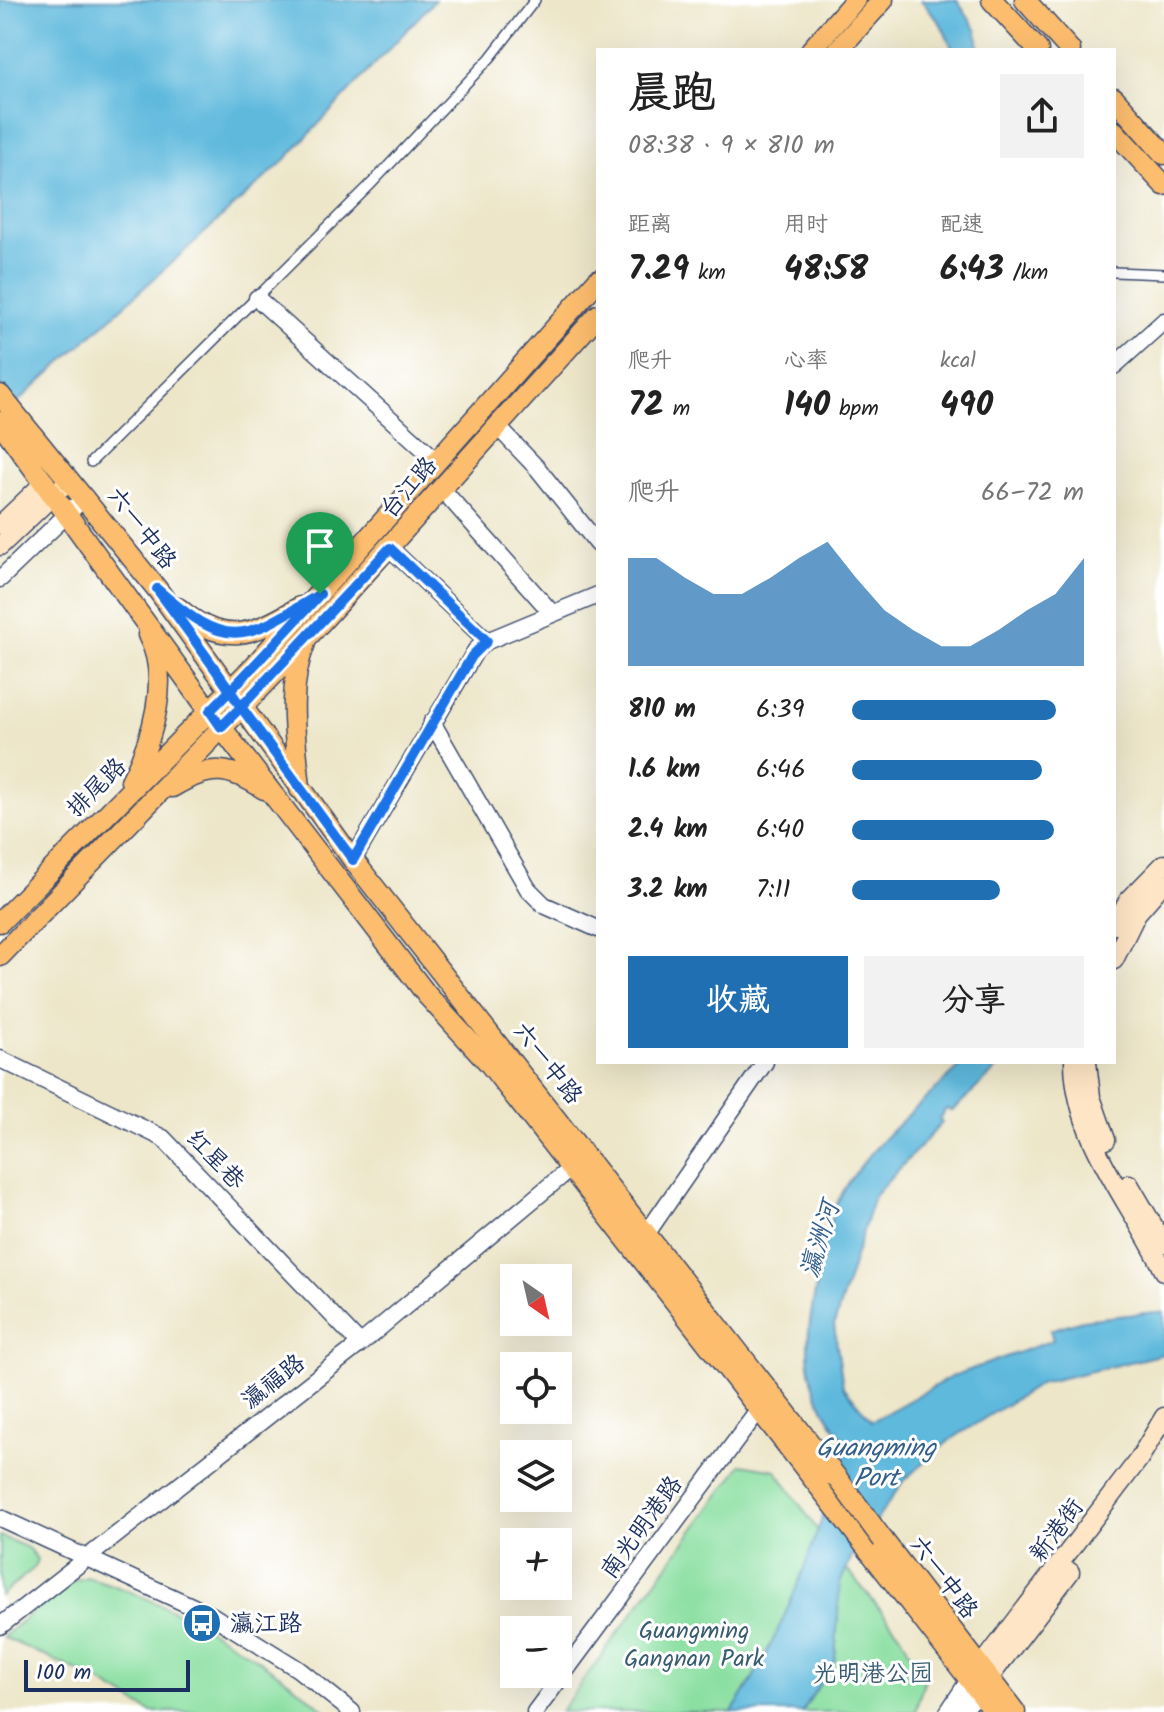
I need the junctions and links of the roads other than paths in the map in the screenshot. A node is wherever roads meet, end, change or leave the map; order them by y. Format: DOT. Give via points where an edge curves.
graph roads {
  1 [pos="535,0"];
  2 [pos="855,0"];
  3 [pos="883,0"];
  4 [pos="992,0"];
  5 [pos="1025,0"];
  6 [pos="813,48"];
  7 [pos="840,48"];
  8 [pos="1036,48"];
  9 [pos="1068,48"];
  10 [pos="1116,100"];
  11 [pos="1116,133"];
  12 [pos="1164,154"];
  13 [pos="1164,185"];
  14 [pos="1116,272"];
  15 [pos="1164,274"];
  16 [pos="596,282"];
  17 [pos="257,298"];
  18 [pos="596,317"];
  19 [pos="1164,321"];
  20 [pos="1116,364"];
  21 [pos="0,395"];
  22 [pos="0,422"];
  23 [pos="497,426"];
  24 [pos="32,451"];
  25 [pos="437,461"];
  26 [pos="91,462"];
  27 [pos="56,486"];
  28 [pos="441,488"];
  29 [pos="85,497"];
  30 [pos="72,520"];
  31 [pos="0,525"];
  32 [pos="596,542"];
  33 [pos="0,546"];
  34 [pos="390,548"];
  35 [pos="0,579"];
  36 [pos="157,589"];
  37 [pos="320,594"];
  38 [pos="592,596"];
  39 [pos="133,607"];
  40 [pos="551,612"];
  41 [pos="314,630"];
  42 [pos="487,641"];
  43 [pos="236,699"];
  44 [pos="216,719"];
  45 [pos="432,722"];
  46 [pos="300,789"];
  47 [pos="125,793"];
  48 [pos="279,801"];
  49 [pos="140,810"];
  50 [pos="353,860"];
  51 [pos="1164,864"];
  52 [pos="1164,882"];
  53 [pos="0,922"];
  54 [pos="1116,922"];
  55 [pos="596,928"];
  56 [pos="0,956"];
  57 [pos="1116,956"];
  58 [pos="0,1059"];
  59 [pos="764,1064"];
  60 [pos="1074,1064"];
  61 [pos="1087,1064"];
  62 [pos="571,1168"];
  63 [pos="647,1233"];
  64 [pos="1164,1244"];
  65 [pos="1164,1271"];
  66 [pos="360,1344"];
  67 [pos="758,1411"];
  68 [pos="1164,1417"];
  69 [pos="1164,1441"];
  70 [pos="0,1518"];
  71 [pos="85,1556"];
  72 [pos="0,1626"];
  73 [pos="979,1679"];
  74 [pos="352,1712"];
  75 [pos="535,1712"];
  76 [pos="948,1712"];
  77 [pos="962,1712"];
  78 [pos="995,1712"];
  79 [pos="1015,1712"];
  1 -- 17 [label="street" via="468,82"];
  2 -- 6 [label="main road"];
  3 -- 7 [label="main road"];
  4 -- 8 [label="main road"];
  5 -- 9 [label="main road"];
  10 -- 12 [label="main road"];
  11 -- 13 [label="main road"];
  14 -- 15 [label="street"];
  16 -- 25 [label="main road, 台江路"];
  17 -- 25 [label="street"];
  17 -- 26 [label="street"];
  18 -- 23 [label="main road, 台江路"];
  19 -- 20 [label="street"];
  21 -- 24 [label="main road"];
  22 -- 24 [label="main road"];
  23 -- 28 [label="main road, 台江路"];
  23 -- 32 [label="street"];
  24 -- 27 [label="main road"];
  25 -- 37 [label="main road, 台江路"];
  27 -- 29 [label="main road, 六一中路"];
  27 -- 30 [label="main road, 六一中路"];
  27 -- 31 [label="main road"];
  27 -- 33 [label="main road"];
  28 -- 34 [label="main road, 台江路"];
  28 -- 40 [label="street"];
  29 -- 30 [label="street"];
  29 -- 36 [label="main road, 六一中路"];
  30 -- 35 [label="street"];
  30 -- 39 [label="main road, 六一中路"];
  34 -- 41 [label="main road, 台江路"];
  34 -- 42 [label="street"];
  36 -- 37 [label="main road" via="203,626 239,635"];
  36 -- 43 [label="main road, 六一中路"];
  37 -- 43 [label="main road, 台江路"];
  38 -- 40 [label="street"];
  39 -- 44 [label="main road, 六一中路"];
  39 -- 47 [label="main road" via="152,642 157,702 151,736"];
  40 -- 42 [label="street"];
  41 -- 43 [label="main road, 台江路"];
  41 -- 46 [label="main road" via="298,661 294,691"];
  42 -- 45 [label="street"];
  43 -- 44 [label="main road, 排尾路"];
  43 -- 46 [label="main road, 六一中路"];
  44 -- 47 [label="main road, 排尾路"];
  44 -- 48 [label="main road, 六一中路"];
  44 -- 49 [label="main road, 排尾路"];
  45 -- 50 [label="street"];
  45 -- 55 [label="street" via="520,880 535,898"];
  46 -- 50 [label="main road, 六一中路"];
  47 -- 53 [label="main road, 排尾路"];
  48 -- 49 [label="main road" via="241,775 207,770 187,777"];
  48 -- 62 [label="main road, 六一中路" via="427,995 489,1063"];
  49 -- 56 [label="main road, 排尾路"];
  50 -- 63 [label="main road, 六一中路"];
  51 -- 54 [label="main road"];
  52 -- 57 [label="main road" via="1137,913"];
  58 -- 66 [label="street, 红星巷" via="163,1138"];
  59 -- 63 [label="street"];
  60 -- 65 [label="main road" via="1087,1128"];
  61 -- 64 [label="main road" via="1103,1134"];
  62 -- 66 [label="street, 瀛福路"];
  62 -- 67 [label="main road, 六一中路"];
  63 -- 73 [label="main road, 六一中路, bridge" via="837,1478"];
  66 -- 71 [label="street, 瀛福路"];
  67 -- 73 [label="main road, 六一中路" via="875,1560"];
  67 -- 75 [label="street, 南光明港路"];
  68 -- 73 [label="main road, 新港街"];
  69 -- 73 [label="main road, 新港街"];
  70 -- 71 [label="street"];
  71 -- 72 [label="street, 瀛福路"];
  71 -- 74 [label="street" via="213,1616 279,1656"];
  73 -- 76 [label="street"];
  73 -- 77 [label="street"];
  73 -- 78 [label="main road, 六一中路"];
  73 -- 79 [label="main road, 六一中路"];
}
